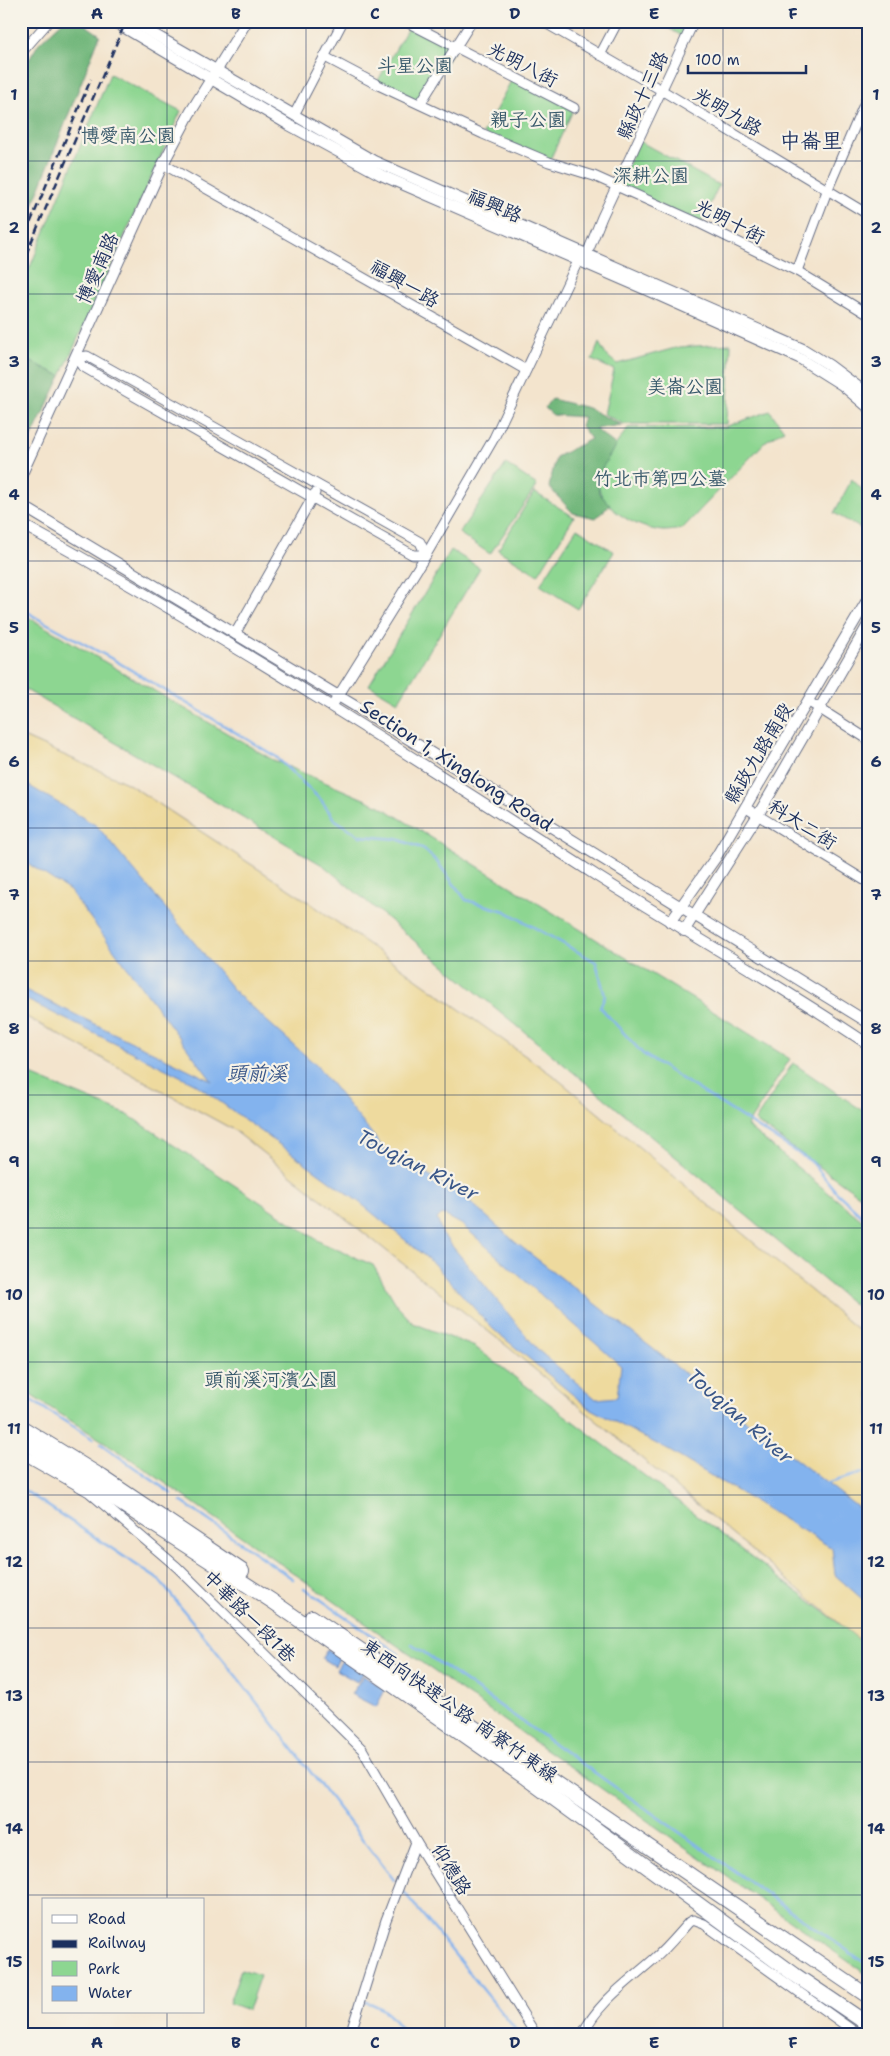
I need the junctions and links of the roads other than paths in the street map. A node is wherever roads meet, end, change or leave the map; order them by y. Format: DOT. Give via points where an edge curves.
graph roads {
  1 [pos="49,21"];
  2 [pos="113,21"];
  3 [pos="131,21"];
  4 [pos="247,21"];
  5 [pos="343,21"];
  6 [pos="405,21"];
  7 [pos="472,21"];
  8 [pos="542,21"];
  9 [pos="618,21"];
  10 [pos="694,21"];
  11 [pos="455,48"];
  12 [pos="21,53"];
  13 [pos="600,55"];
  14 [pos="326,57"];
  15 [pos="215,75"];
  16 [pos="663,91"];
  17 [pos="869,93"];
  18 [pos="420,104"];
  19 [pos="574,108"];
  20 [pos="294,115"];
  21 [pos="163,164"];
  22 [pos="618,186"];
  23 [pos="827,191"];
  24 [pos="869,216"];
  25 [pos="587,254"];
  26 [pos="578,261"];
  27 [pos="797,272"];
  28 [pos="869,315"];
  29 [pos="77,358"];
  30 [pos="526,370"];
  31 [pos="869,395"];
  32 [pos="869,408"];
  33 [pos="21,476"];
  34 [pos="319,486"];
  35 [pos="313,497"];
  36 [pos="21,505"];
  37 [pos="21,524"];
  38 [pos="426,556"];
  39 [pos="869,597"];
  40 [pos="869,623"];
  41 [pos="235,634"];
  42 [pos="338,696"];
  43 [pos="809,702"];
  44 [pos="332,706"];
  45 [pos="819,709"];
  46 [pos="869,740"];
  47 [pos="746,808"];
  48 [pos="758,815"];
  49 [pos="869,883"];
  50 [pos="682,906"];
  51 [pos="694,915"];
  52 [pos="670,922"];
  53 [pos="684,931"];
  54 [pos="869,1023"];
  55 [pos="869,1045"];
  56 [pos="21,1427"];
  57 [pos="21,1439"];
  58 [pos="21,1453"];
  59 [pos="416,1842"];
  60 [pos="869,1997"];
  61 [pos="869,2025"];
  62 [pos="350,2035"];
  63 [pos="536,2035"];
  64 [pos="582,2035"];
  65 [pos="859,2035"];
  1 -- 12 [label="street"];
  2 -- 15 [label="street, 福興路"];
  3 -- 15 [label="street, 福興路"];
  4 -- 15 [label="street, 博愛南路"];
  5 -- 14 [label="street"];
  6 -- 11 [label="street, 光明八街"];
  7 -- 11 [label="street"];
  8 -- 13 [label="street, 光明九路"];
  9 -- 13 [label="street"];
  10 -- 16 [label="street, 縣政十三路"];
  11 -- 18 [label="street"];
  11 -- 19 [label="street, 光明八街"];
  13 -- 16 [label="street, 光明九路"];
  14 -- 18 [label="street, 光明十街"];
  14 -- 20 [label="street"];
  15 -- 20 [label="street, 福興路"];
  15 -- 21 [label="street, 博愛南路" via="190,112"];
  15 -- 26 [label="street, 福興路" via="289,125 382,175"];
  16 -- 22 [label="street, 縣政十三路"];
  16 -- 23 [label="street, 光明九路"];
  17 -- 23 [label="street"];
  18 -- 22 [label="street, 光明十街" via="549,162"];
  20 -- 25 [label="street, 福興路" via="374,162"];
  21 -- 29 [label="street, 博愛南路"];
  21 -- 30 [label="street, 福興一路"];
  22 -- 25 [label="street, 縣政十三路"];
  22 -- 27 [label="street, 光明十街"];
  23 -- 24 [label="street, 光明九路"];
  23 -- 27 [label="street"];
  25 -- 26 [label="street, 縣政十三路"];
  25 -- 31 [label="street, 福興路" via="803,349"];
  26 -- 30 [label="street"];
  26 -- 32 [label="street, 福興路" via="799,358 842,385"];
  27 -- 28 [label="street, 光明十街"];
  29 -- 33 [label="street, 博愛南路"];
  29 -- 34 [label="street" via="87,356"];
  29 -- 35 [label="street" via="82,366"];
  30 -- 38 [label="street" via="494,438"];
  34 -- 35 [label="street"];
  34 -- 38 [label="street" via="420,542"];
  35 -- 38 [label="street" via="413,555"];
  35 -- 41 [label="street"];
  36 -- 41 [label="street, Section 1, Xinglong Road"];
  37 -- 44 [label="street, Section 1, Xinglong Road" via="151,596"];
  38 -- 42 [label="street"];
  39 -- 43 [label="street, 縣政九路南段"];
  40 -- 45 [label="street, 縣政九路南段"];
  41 -- 42 [label="street, Section 1, Xinglong Road"];
  42 -- 44 [label="street"];
  42 -- 50 [label="street, Section 1, Xinglong Road"];
  43 -- 45 [label="street"];
  43 -- 47 [label="street, 縣政九路南段"];
  44 -- 52 [label="street, Section 1, Xinglong Road"];
  45 -- 46 [label="street"];
  45 -- 48 [label="street, 縣政九路南段"];
  47 -- 48 [label="street, 科大二街"];
  47 -- 50 [label="street, 縣政九路南段"];
  48 -- 49 [label="street, 科大二街"];
  48 -- 51 [label="street, 縣政九路南段"];
  50 -- 51 [label="street, Section 1, Xinglong Road"];
  50 -- 52 [label="street, 縣政九路南段"];
  51 -- 53 [label="street, 縣政九路南段"];
  51 -- 54 [label="street, Section 1, Xinglong Road"];
  52 -- 53 [label="street, Section 1, Xinglong Road"];
  53 -- 55 [label="street, Section 1, Xinglong Road"];
  56 -- 60 [label="highway, 東西向快速公路 南寮竹東線" via="102,1477 362,1651"];
  57 -- 61 [label="highway, 東西向快速公路 南寮竹東線" via="272,1601 526,1778"];
  58 -- 59 [label="street, 中華路一段1巷" via="89,1492 177,1567 362,1749"];
  59 -- 62 [label="street, 仰德路" via="386,1920"];
  59 -- 63 [label="street, 仰德路"];
  64 -- 65 [label="street" via="596,2013 625,1981 655,1958 693,1920 704,1924"];
}
